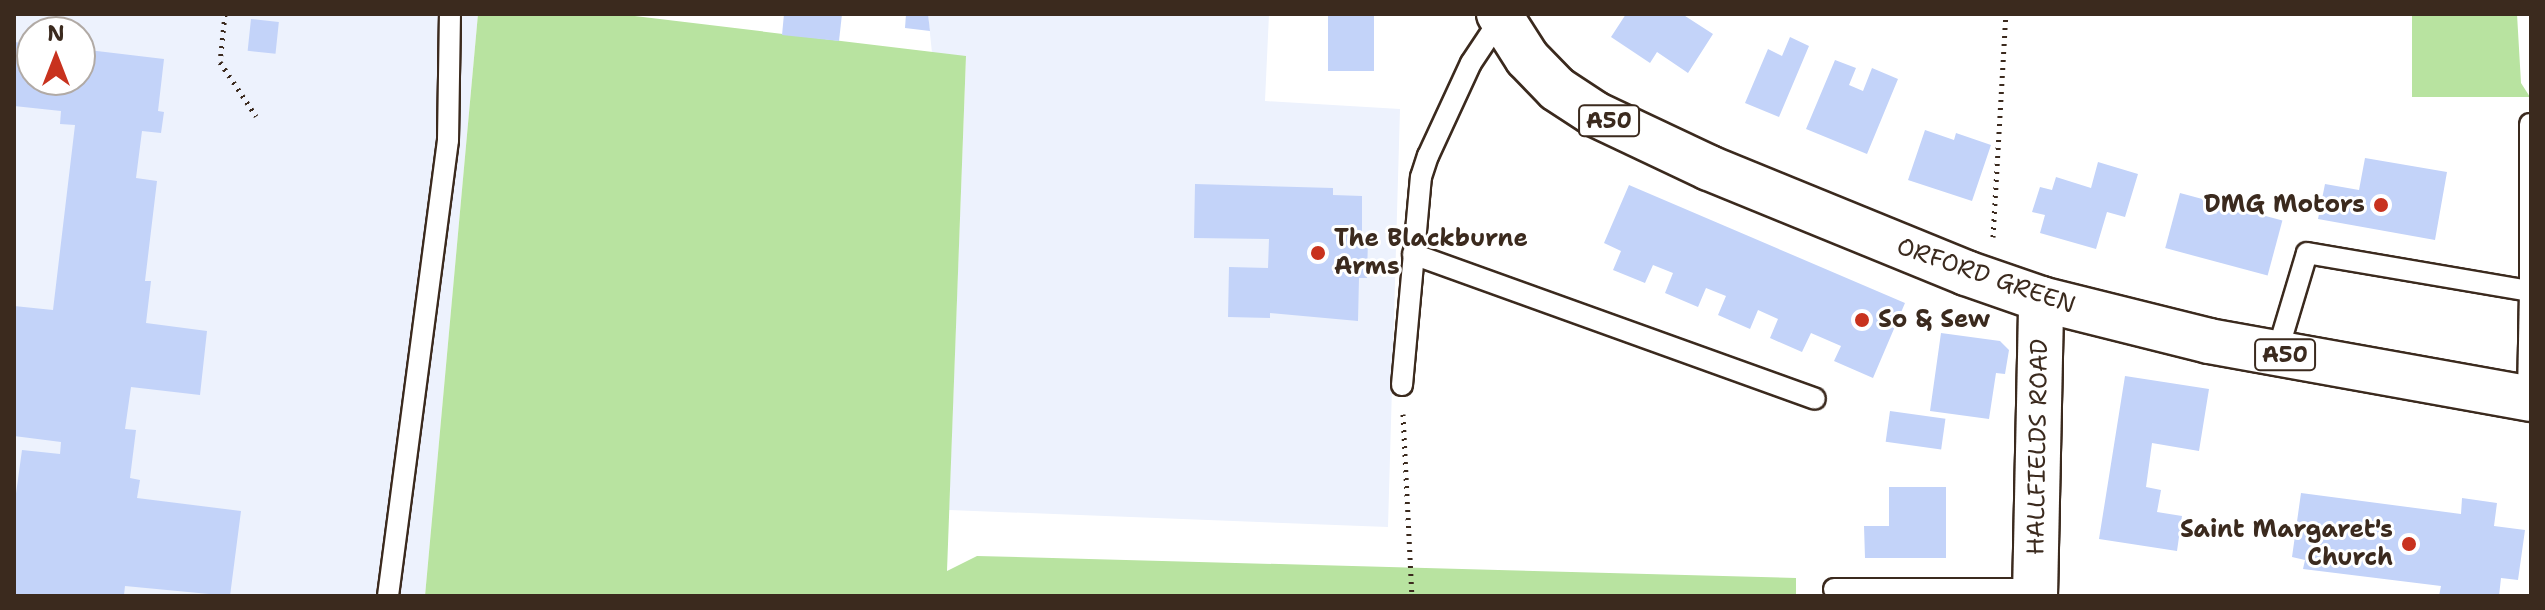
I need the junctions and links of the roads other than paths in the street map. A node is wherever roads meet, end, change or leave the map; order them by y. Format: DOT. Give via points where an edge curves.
graph roads {
  1 [pos="450,14"];
  2 [pos="1500,16"];
  3 [pos="2530,124"];
  4 [pos="1413,254"];
  5 [pos="2530,291"];
  6 [pos="2041,299"];
  7 [pos="2277,353"];
  8 [pos="1402,385"];
  9 [pos="2530,398"];
  10 [pos="1815,399"];
  11 [pos="1834,589"];
  12 [pos="2035,593"];
  13 [pos="388,596"];
  1 -- 13 [label="lane" via="448,140"];
  2 -- 4 [label="lane" via="1471,63 1428,156"];
  2 -- 6 [label="main road, ORFORD GREEN / A50" via="1527,58 1557,89 1595,114 1762,190"];
  3 -- 5 [label="lane"];
  4 -- 8 [label="lane"];
  4 -- 10 [label="lane"];
  5 -- 7 [label="lane" via="2307,253"];
  5 -- 9 [label="lane"];
  6 -- 7 [label="main road, ORFORD GREEN / A50"];
  6 -- 12 [label="main road, HALLFIELDS ROAD"];
  7 -- 9 [label="main road, ORFORD GREEN / A50"];
  11 -- 12 [label="lane"];
}
